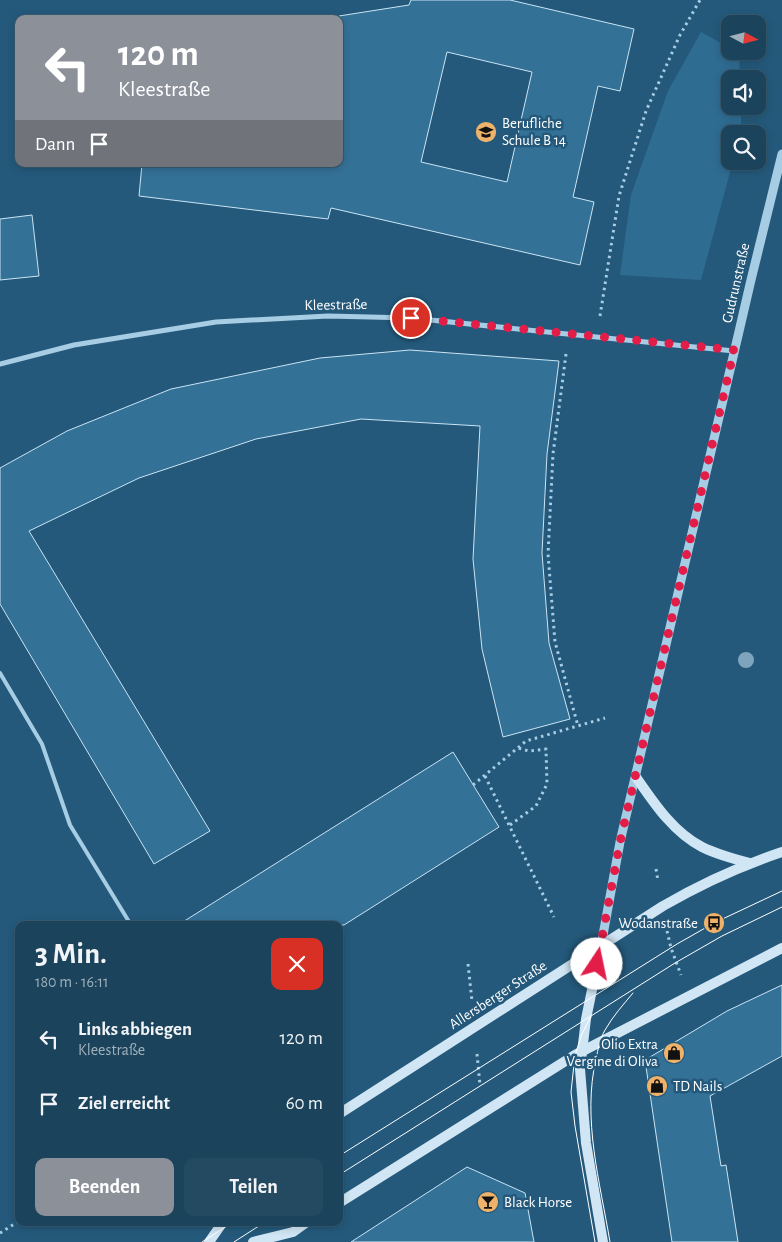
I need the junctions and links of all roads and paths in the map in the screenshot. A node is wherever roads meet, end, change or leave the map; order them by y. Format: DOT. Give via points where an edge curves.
graph roads {
  1 [pos="700,0"];
  2 [pos="782,154"];
  3 [pos="568,334"];
  4 [pos="597,336"];
  5 [pos="734,350"];
  6 [pos="0,364"];
  7 [pos="0,673"];
  8 [pos="605,718"];
  9 [pos="578,726"];
  10 [pos="518,748"];
  11 [pos="485,776"];
  12 [pos="636,776"];
  13 [pos="473,785"];
  14 [pos="510,825"];
  15 [pos="782,852"];
  16 [pos="750,863"];
  17 [pos="656,869"];
  18 [pos="662,906"];
  19 [pos="554,917"];
  20 [pos="129,921"];
  21 [pos="601,946"];
  22 [pos="782,948"];
  23 [pos="690,995"];
  24 [pos="582,1052"];
  25 [pos="343,1111"];
  26 [pos="343,1201"];
  27 [pos="15,1224"];
  28 [pos="220,1226"];
  29 [pos="302,1226"];
  30 [pos="0,1233"];
  31 [pos="210,1242"];
  32 [pos="253,1242"];
  33 [pos="602,1242"];
  1 -- 4 [label="path" via="680,35 646,111 619,196"];
  2 -- 5 [label="street, Gudrunstraße"];
  3 -- 4 [label="street, Kleestraße"];
  3 -- 6 [label="street, Kleestraße" via="411,318 328,316 216,322 74,346"];
  3 -- 9 [label="path" via="553,454 548,554 555,642"];
  4 -- 5 [label="street, Kleestraße"];
  5 -- 12 [label="street, Gudrunstraße"];
  7 -- 20 [label="lane" via="42,744 70,825"];
  8 -- 9 [label="path"];
  9 -- 10 [label="path" via="526,741"];
  10 -- 11 [label="path"];
  10 -- 14 [label="path" via="529,751 546,749 547,784 536,806"];
  11 -- 13 [label="path"];
  11 -- 14 [label="path"];
  12 -- 16 [label="main road" via="661,812 681,832 707,849"];
  12 -- 21 [label="street, Gudrunstraße"];
  14 -- 19 [label="path"];
  15 -- 16 [label="main road, Allersberger Straße"];
  16 -- 18 [label="main road, Allersberger Straße"];
  17 -- 18 [label="path"];
  18 -- 21 [label="main road, Allersberger Straße"];
  18 -- 23 [label="path" via="671,948"];
  21 -- 24 [label="main road"];
  21 -- 25 [label="main road, Allersberger Straße"];
  22 -- 23 [label="main road"];
  23 -- 24 [label="main road"];
  24 -- 26 [label="main road"];
  24 -- 33 [label="main road" via="586,1143"];
  27 -- 30 [label="path"];
  28 -- 31 [label="main road"];
  29 -- 32 [label="main road" via="293,1232"];
}
